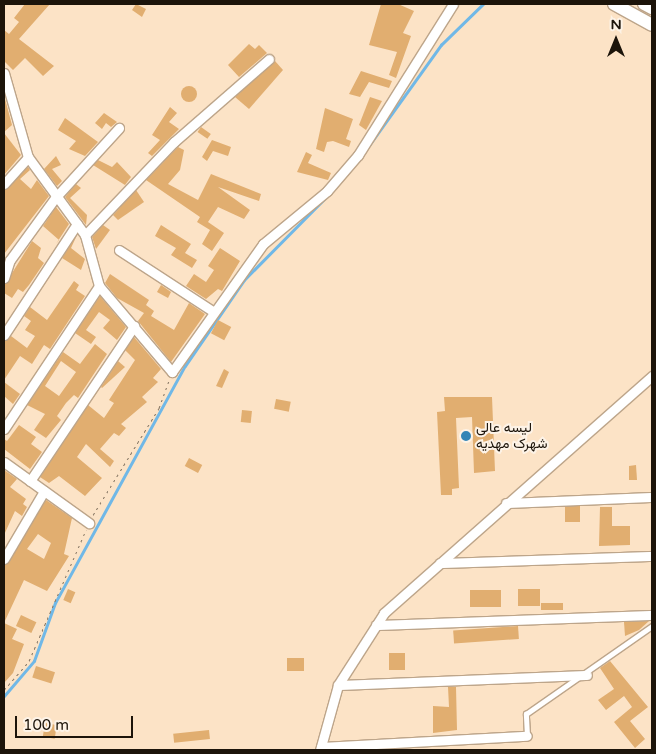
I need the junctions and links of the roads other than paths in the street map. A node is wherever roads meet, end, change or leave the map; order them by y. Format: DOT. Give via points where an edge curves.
graph roads {
  1 [pos="453,4"];
  2 [pos="614,4"];
  3 [pos="644,4"];
  4 [pos="652,8"];
  5 [pos="652,25"];
  6 [pos="269,59"];
  7 [pos="4,73"];
  8 [pos="7,98"];
  9 [pos="119,128"];
  10 [pos="28,157"];
  11 [pos="4,184"];
  12 [pos="55,198"];
  13 [pos="77,224"];
  14 [pos="84,236"];
  15 [pos="118,250"];
  16 [pos="4,278"];
  17 [pos="99,286"];
  18 [pos="214,312"];
  19 [pos="134,326"];
  20 [pos="4,335"];
  21 [pos="652,376"];
  22 [pos="4,430"];
  23 [pos="4,462"];
  24 [pos="30,481"];
  25 [pos="44,491"];
  26 [pos="652,497"];
  27 [pos="506,503"];
  28 [pos="89,523"];
  29 [pos="652,556"];
  30 [pos="4,559"];
  31 [pos="440,563"];
  32 [pos="652,615"];
  33 [pos="376,625"];
  34 [pos="652,626"];
  35 [pos="587,675"];
  36 [pos="338,686"];
  37 [pos="527,736"];
  38 [pos="428,746"];
  39 [pos="320,749"];
  1 -- 18 [label="street" via="358,155 327,191 263,244"];
  2 -- 5 [label="main road"];
  3 -- 4 [label="main road"];
  6 -- 14 [label="street" via="174,142"];
  7 -- 8 [label="street"];
  8 -- 10 [label="street"];
  9 -- 12 [label="street"];
  10 -- 11 [label="street"];
  10 -- 12 [label="street"];
  12 -- 13 [label="street"];
  12 -- 16 [label="street" via="10,260"];
  13 -- 14 [label="street"];
  13 -- 20 [label="street"];
  14 -- 17 [label="street"];
  15 -- 18 [label="street"];
  17 -- 19 [label="street"];
  17 -- 22 [label="street"];
  18 -- 19 [label="street" via="172,372"];
  19 -- 24 [label="street"];
  21 -- 27 [label="street"];
  23 -- 24 [label="street"];
  24 -- 25 [label="street"];
  25 -- 28 [label="street"];
  25 -- 30 [label="street"];
  26 -- 27 [label="street"];
  27 -- 31 [label="street"];
  29 -- 31 [label="street"];
  31 -- 33 [label="street"];
  32 -- 33 [label="street"];
  33 -- 36 [label="street"];
  34 -- 35 [label="lane"];
  35 -- 36 [label="street"];
  35 -- 37 [label="lane" via="526,714"];
  36 -- 39 [label="street"];
  37 -- 38 [label="street"];
  38 -- 39 [label="street"];
}
